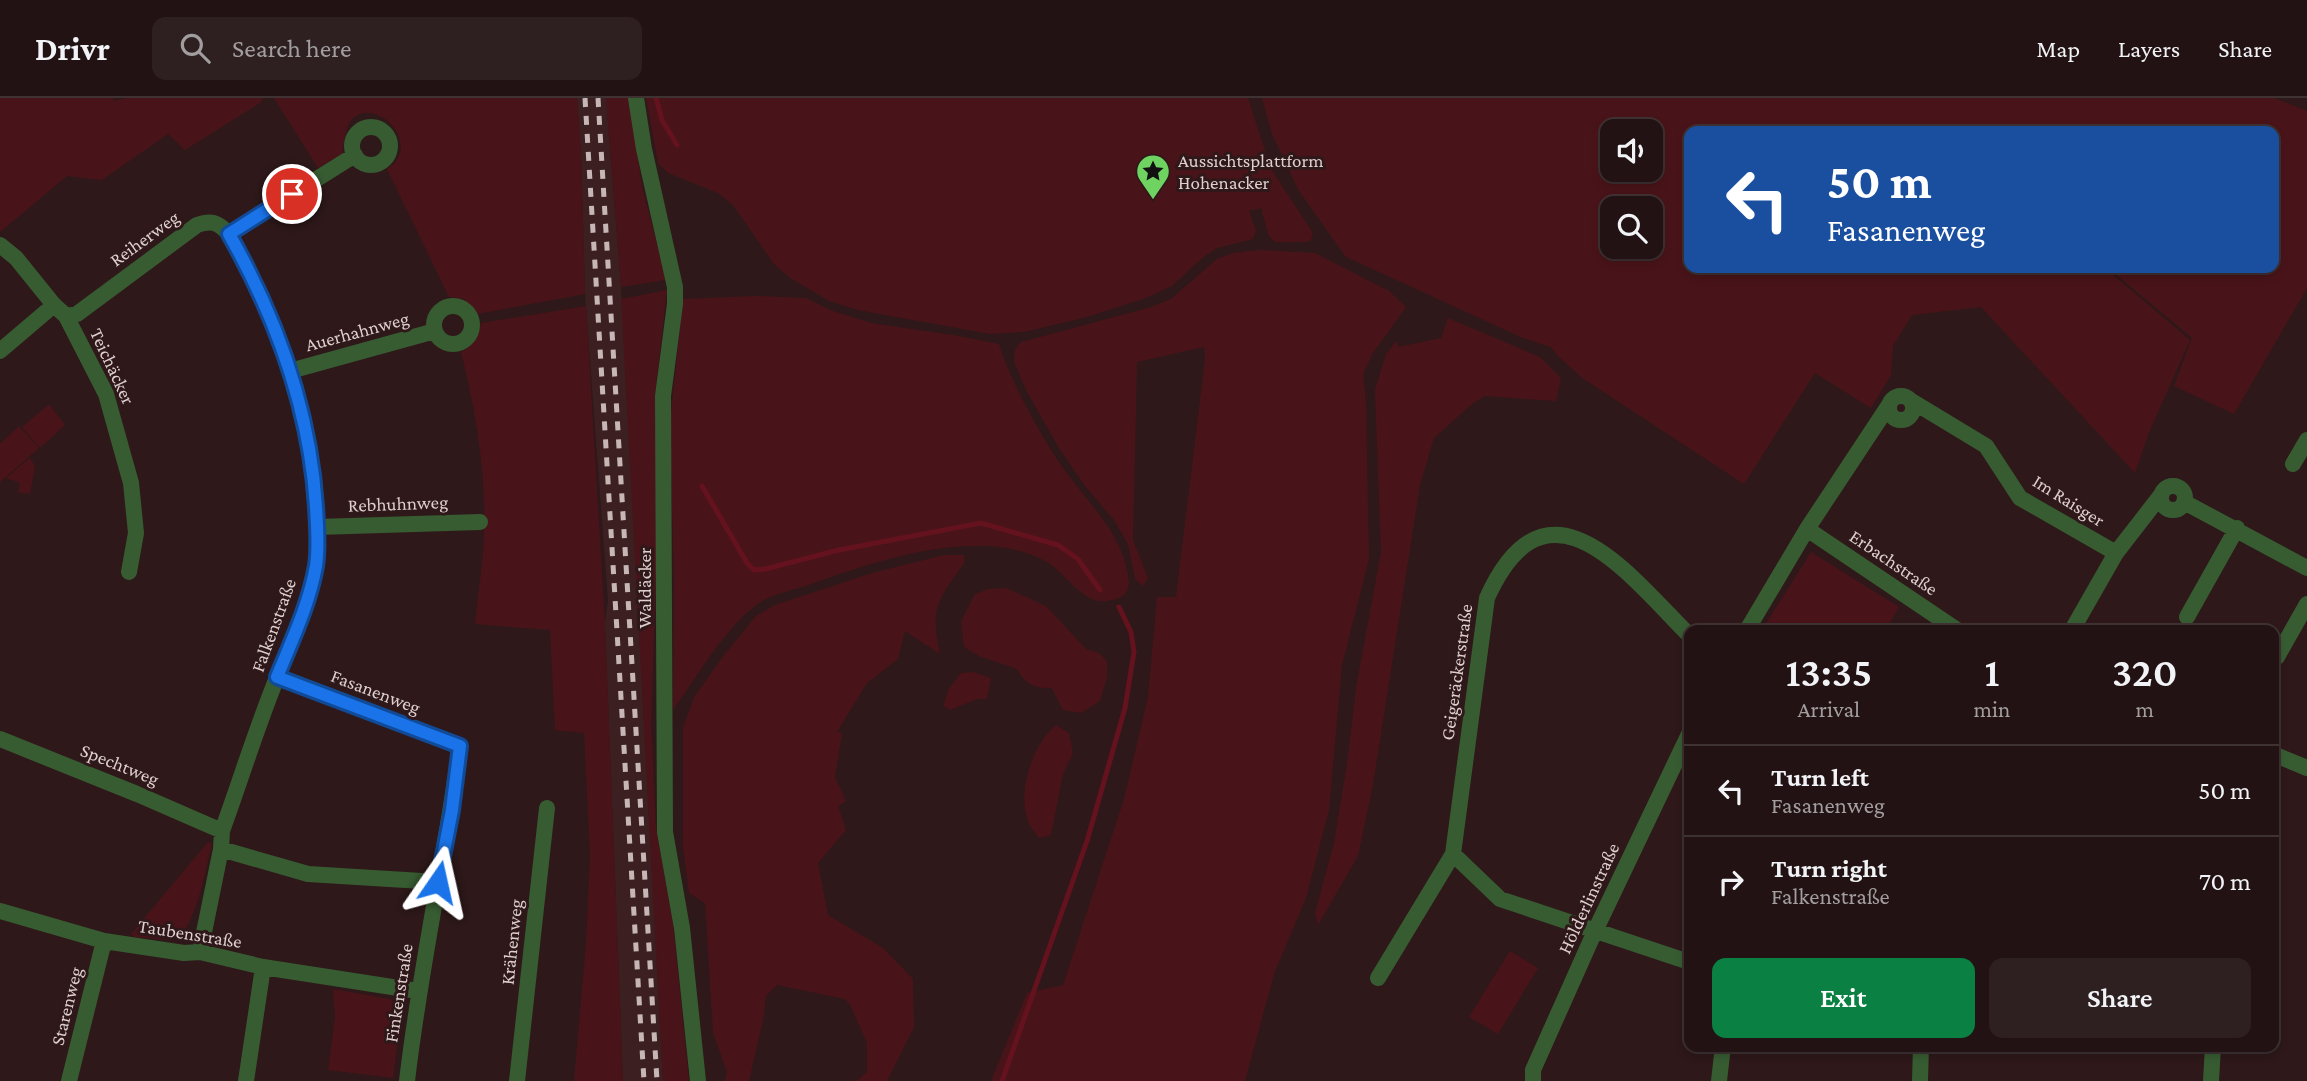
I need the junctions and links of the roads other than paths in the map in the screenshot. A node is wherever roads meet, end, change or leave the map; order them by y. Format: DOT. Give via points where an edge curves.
graph roads {
  1 [pos="636,98"];
  2 [pos="355,155"];
  3 [pos="229,234"];
  4 [pos="0,245"];
  5 [pos="54,305"];
  6 [pos="66,316"];
  7 [pos="435,331"];
  8 [pos="0,351"];
  9 [pos="290,371"];
  10 [pos="2307,440"];
  11 [pos="2293,464"];
  12 [pos="480,522"];
  13 [pos="317,527"];
  14 [pos="1807,528"];
  15 [pos="2237,528"];
  16 [pos="2116,553"];
  17 [pos="2307,568"];
  18 [pos="129,572"];
  19 [pos="2307,604"];
  20 [pos="2187,617"];
  21 [pos="1750,625"];
  22 [pos="1950,625"];
  23 [pos="2075,625"];
  24 [pos="1684,630"];
  25 [pos="2279,653"];
  26 [pos="277,677"];
  27 [pos="0,739"];
  28 [pos="1684,744"];
  29 [pos="460,746"];
  30 [pos="2279,756"];
  31 [pos="2307,768"];
  32 [pos="547,808"];
  33 [pos="222,831"];
  34 [pos="221,849"];
  35 [pos="1453,854"];
  36 [pos="438,882"];
  37 [pos="0,911"];
  38 [pos="1595,931"];
  39 [pos="104,941"];
  40 [pos="200,952"];
  41 [pos="1684,960"];
  42 [pos="263,967"];
  43 [pos="1378,978"];
  44 [pos="418,991"];
  45 [pos="1722,1052"];
  46 [pos="1921,1052"];
  47 [pos="2213,1052"];
  48 [pos="411,1080"];
  49 [pos="69,1081"];
  50 [pos="246,1081"];
  51 [pos="517,1081"];
  52 [pos="698,1081"];
  53 [pos="1533,1081"];
  54 [pos="1719,1081"];
  55 [pos="1920,1081"];
  56 [pos="2211,1081"];
  1 -- 52 [label="street, Waldäcker" via="674,286 663,396 665,832 682,928"];
  2 -- 3 [label="street"];
  3 -- 6 [label="street, Reiherweg" via="220,224 208,221 197,225 76,314"];
  3 -- 9 [label="street, Falkenstraße" via="255,279"];
  4 -- 5 [label="street, Teichäcker"];
  5 -- 6 [label="street, Teichäcker"];
  5 -- 8 [label="street"];
  6 -- 18 [label="street, Teichäcker" via="106,394 119,434 131,483 136,533"];
  7 -- 9 [label="street, Auerhahnweg"];
  9 -- 13 [label="street, Falkenstraße" via="311,456"];
  10 -- 11 [label="street"];
  12 -- 13 [label="street, Rebhuhnweg"];
  13 -- 26 [label="street, Falkenstraße" via="316,563 307,603"];
  14 -- 16 [label="street, Im Raisger" via="1889,405 1892,417 1903,421 1913,412 1910,400 1986,446 2020,498"];
  14 -- 21 [label="street"];
  14 -- 22 [label="street, Erbachstraße"];
  15 -- 16 [label="street, Im Raisger" via="2185,502 2185,494 2169,486"];
  15 -- 17 [label="street, Im Raisger"];
  15 -- 20 [label="street"];
  16 -- 23 [label="street, Im Raisger"];
  19 -- 25 [label="street"];
  24 -- 35 [label="street, Geigeräckerstraße" via="1612,559 1577,537 1541,537 1507,561 1487,598"];
  26 -- 29 [label="street, Fasanenweg"];
  26 -- 33 [label="street, Falkenstraße"];
  27 -- 33 [label="street, Spechtweg"];
  28 -- 38 [label="street, Hölderlinstraße"];
  29 -- 36 [label="street, Finkenstraße"];
  30 -- 31 [label="street"];
  32 -- 51 [label="street, Krähenweg"];
  33 -- 34 [label="street, Falkenstraße"];
  34 -- 36 [label="street" via="308,874"];
  34 -- 40 [label="street, Falkenstraße"];
  35 -- 38 [label="street" via="1500,899"];
  35 -- 43 [label="street, Geigeräckerstraße"];
  36 -- 44 [label="street, Finkenstraße"];
  37 -- 39 [label="street, Taubenstraße"];
  38 -- 41 [label="street"];
  38 -- 53 [label="street, Hölderlinstraße" via="1533,1070"];
  39 -- 40 [label="street, Taubenstraße"];
  39 -- 49 [label="street, Starenweg"];
  40 -- 42 [label="street, Taubenstraße"];
  42 -- 44 [label="street, Taubenstraße"];
  42 -- 50 [label="street"];
  44 -- 48 [label="street, Finkenstraße"];
  45 -- 54 [label="street"];
  46 -- 55 [label="street"];
  47 -- 56 [label="street"];
}
